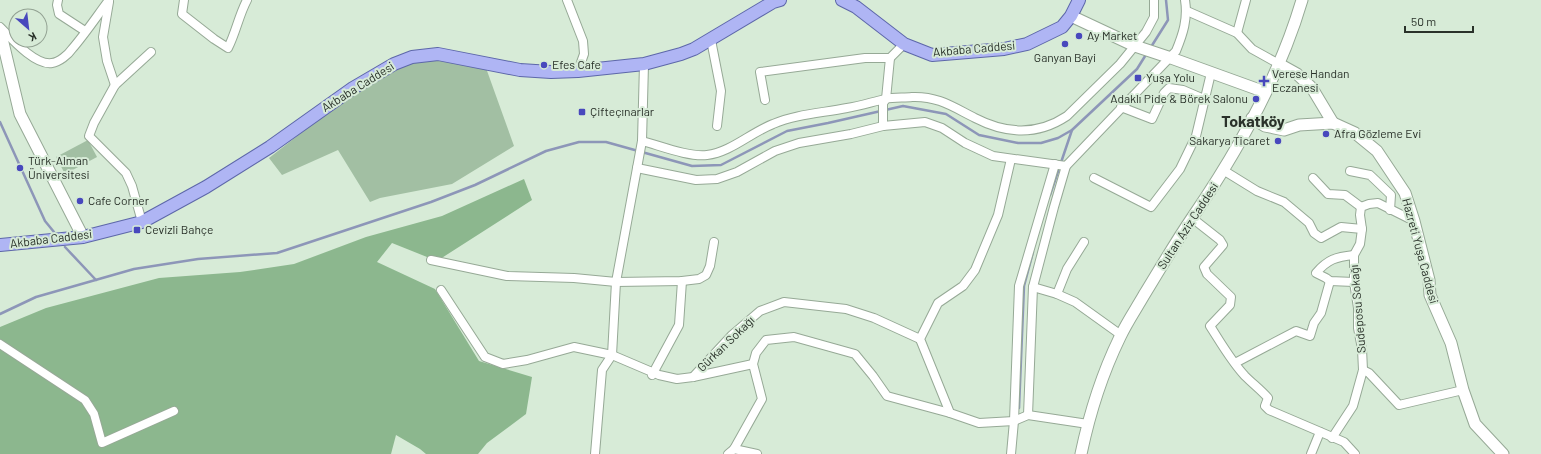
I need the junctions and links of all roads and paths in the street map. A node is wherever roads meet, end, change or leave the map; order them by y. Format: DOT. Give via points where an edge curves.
graph roads {
  1 [pos="58,0"];
  2 [pos="110,0"];
  3 [pos="184,0"];
  4 [pos="247,0"];
  5 [pos="567,0"];
  6 [pos="779,0"];
  7 [pos="842,0"];
  8 [pos="1079,0"];
  9 [pos="1154,0"];
  10 [pos="1185,0"];
  11 [pos="1246,0"];
  12 [pos="1302,0"];
  13 [pos="1187,11"];
  14 [pos="1071,16"];
  15 [pos="0,26"];
  16 [pos="0,30"];
  17 [pos="85,31"];
  18 [pos="1237,33"];
  19 [pos="711,40"];
  20 [pos="904,44"];
  21 [pos="1137,47"];
  22 [pos="151,52"];
  23 [pos="1166,56"];
  24 [pos="890,58"];
  25 [pos="644,64"];
  26 [pos="1280,64"];
  27 [pos="578,71"];
  28 [pos="1211,73"];
  29 [pos="115,85"];
  30 [pos="1265,92"];
  31 [pos="1204,99"];
  32 [pos="765,100"];
  33 [pos="885,101"];
  34 [pos="1121,107"];
  35 [pos="1252,118"];
  36 [pos="1333,122"];
  37 [pos="883,124"];
  38 [pos="717,126"];
  39 [pos="641,144"];
  40 [pos="1011,159"];
  41 [pos="1055,164"];
  42 [pos="1066,166"];
  43 [pos="637,167"];
  44 [pos="1223,170"];
  45 [pos="1350,171"];
  46 [pos="1094,178"];
  47 [pos="1313,178"];
  48 [pos="1361,207"];
  49 [pos="1390,210"];
  50 [pos="1192,218"];
  51 [pos="1414,221"];
  52 [pos="142,222"];
  53 [pos="1362,229"];
  54 [pos="83,237"];
  55 [pos="714,242"];
  56 [pos="1084,242"];
  57 [pos="0,245"];
  58 [pos="1354,255"];
  59 [pos="431,260"];
  60 [pos="682,281"];
  61 [pos="1330,281"];
  62 [pos="616,282"];
  63 [pos="1354,282"];
  64 [pos="1034,287"];
  65 [pos="441,290"];
  66 [pos="1057,294"];
  67 [pos="1121,335"];
  68 [pos="920,339"];
  69 [pos="0,344"];
  70 [pos="612,355"];
  71 [pos="1235,363"];
  72 [pos="753,364"];
  73 [pos="1363,370"];
  74 [pos="653,374"];
  75 [pos="693,377"];
  76 [pos="1463,390"];
  77 [pos="174,411"];
  78 [pos="950,413"];
  79 [pos="1028,415"];
  80 [pos="1014,421"];
  81 [pos="1088,424"];
  82 [pos="1320,432"];
  83 [pos="1332,438"];
  84 [pos="731,452"];
  85 [pos="595,454"];
  86 [pos="757,454"];
  87 [pos="1011,454"];
  88 [pos="1081,454"];
  89 [pos="1311,454"];
  90 [pos="1355,454"];
  91 [pos="1503,454"];
  1 -- 17 [label="street" via="59,14"];
  2 -- 17 [label="street"];
  2 -- 29 [label="street" via="103,37 107,62"];
  3 -- 4 [label="street" via="182,14 228,48"];
  5 -- 27 [label="street" via="583,41 584,54"];
  6 -- 19 [label="main road, Akbaba Caddesi"];
  7 -- 20 [label="main road, Akbaba Caddesi"];
  8 -- 14 [label="main road, Akbaba Caddesi"];
  9 -- 21 [label="street" via="1155,9 1151,24"];
  10 -- 13 [label="street"];
  11 -- 18 [label="street"];
  12 -- 26 [label="street, Sultan Aziz Caddesi"];
  13 -- 18 [label="street"];
  13 -- 23 [label="street" via="1176,51"];
  14 -- 20 [label="main road, Akbaba Caddesi" via="1062,27 1034,41 1004,49 932,55"];
  14 -- 21 [label="street"];
  15 -- 17 [label="street" via="31,55 51,63 72,50"];
  16 -- 54 [label="street" via="20,114"];
  18 -- 26 [label="street" via="1252,49"];
  19 -- 25 [label="main road, Akbaba Caddesi" via="681,54"];
  19 -- 38 [label="street" via="721,91"];
  20 -- 24 [label="street"];
  21 -- 23 [label="street"];
  21 -- 33 [label="street" via="1074,110 1059,121 1041,129 1025,131 996,126 949,104 928,98"];
  22 -- 29 [label="street"];
  23 -- 28 [label="street"];
  23 -- 34 [label="street"];
  24 -- 32 [label="street" via="865,58 760,72"];
  24 -- 33 [label="street"];
  25 -- 27 [label="main road, Akbaba Caddesi"];
  25 -- 39 [label="street"];
  26 -- 30 [label="street, Sultan Aziz Caddesi"];
  26 -- 36 [label="street" via="1297,74 1312,88"];
  27 -- 52 [label="main road, Akbaba Caddesi" via="520,70 438,54 412,57 394,64 352,88 270,147 206,187"];
  28 -- 30 [label="street"];
  28 -- 31 [label="street"];
  29 -- 52 [label="street" via="89,136 126,173"];
  30 -- 35 [label="street, Sultan Aziz Caddesi"];
  31 -- 34 [label="street" via="1183,90 1168,88 1152,119"];
  31 -- 46 [label="street" via="1196,136 1190,149 1180,169 1151,207"];
  33 -- 37 [label="street"];
  33 -- 39 [label="street" via="782,120 712,154 693,154"];
  34 -- 42 [label="street"];
  35 -- 36 [label="street" via="1265,126 1284,130 1299,125"];
  35 -- 44 [label="street, Sultan Aziz Caddesi"];
  36 -- 51 [label="street, Hazreti Yuşa Caddesi" via="1355,133 1377,151 1405,193"];
  37 -- 40 [label="street" via="925,122 942,128 965,143 993,156"];
  37 -- 43 [label="street" via="786,146 717,179 696,180"];
  39 -- 43 [label="street"];
  40 -- 41 [label="street"];
  40 -- 68 [label="street" via="998,216 975,270 963,286 938,303"];
  41 -- 42 [label="street"];
  41 -- 80 [label="street" via="1019,286"];
  42 -- 64 [label="street"];
  43 -- 62 [label="street"];
  44 -- 50 [label="street, Sultan Aziz Caddesi"];
  44 -- 53 [label="street" via="1284,202 1321,238 1341,227"];
  45 -- 49 [label="street" via="1370,175 1391,196"];
  47 -- 48 [label="street" via="1328,194 1345,195"];
  48 -- 49 [label="street" via="1378,203"];
  48 -- 53 [label="street, Sudeposu Sokağı"];
  49 -- 51 [label="street"];
  50 -- 67 [label="street, Sultan Aziz Caddesi"];
  50 -- 71 [label="street" via="1220,240 1222,245 1204,267 1207,274 1231,297 1230,305 1210,326"];
  51 -- 76 [label="street, Hazreti Yuşa Caddesi" via="1430,295 1451,343"];
  52 -- 54 [label="main road, Akbaba Caddesi"];
  53 -- 58 [label="street, Sudeposu Sokağı" via="1360,244"];
  54 -- 57 [label="main road, Akbaba Caddesi"];
  55 -- 60 [label="street" via="706,275 699,279"];
  56 -- 66 [label="street" via="1067,269"];
  58 -- 61 [label="street" via="1340,256 1324,263 1316,273"];
  58 -- 63 [label="street, Sudeposu Sokağı"];
  59 -- 62 [label="street" via="507,276"];
  60 -- 62 [label="street"];
  60 -- 74 [label="street" via="679,325"];
  61 -- 63 [label="street"];
  61 -- 71 [label="street" via="1321,313 1314,323 1310,336 1296,331"];
  62 -- 70 [label="street"];
  63 -- 73 [label="street, Sudeposu Sokağı"];
  64 -- 66 [label="street"];
  64 -- 79 [label="street"];
  65 -- 70 [label="street" via="485,356 503,364 574,347"];
  66 -- 67 [label="street" via="1075,302"];
  67 -- 81 [label="street, Sultan Aziz Caddesi" via="1099,385"];
  68 -- 75 [label="street, Gürkan Sokağı" via="874,318 846,309 784,302 760,311 732,335"];
  68 -- 78 [label="street"];
  69 -- 77 [label="street" via="85,400 94,414 102,443"];
  70 -- 74 [label="street"];
  70 -- 85 [label="street" via="602,370"];
  71 -- 82 [label="street" via="1268,398 1265,406 1269,410"];
  72 -- 75 [label="street"];
  72 -- 78 [label="street" via="756,353 766,340 794,338 855,354 887,396"];
  72 -- 84 [label="street" via="762,400"];
  73 -- 76 [label="street" via="1399,405"];
  73 -- 83 [label="street, Sudeposu Sokağı" via="1353,406"];
  74 -- 75 [label="street" via="677,379"];
  76 -- 91 [label="street, Hazreti Yuşa Caddesi" via="1475,424"];
  78 -- 80 [label="street" via="979,423"];
  79 -- 80 [label="street"];
  79 -- 81 [label="street"];
  80 -- 87 [label="street"];
  81 -- 88 [label="street, Sultan Aziz Caddesi"];
  82 -- 83 [label="street"];
  82 -- 89 [label="street"];
  83 -- 90 [label="street" via="1344,442"];
  84 -- 86 [label="street"];
}
